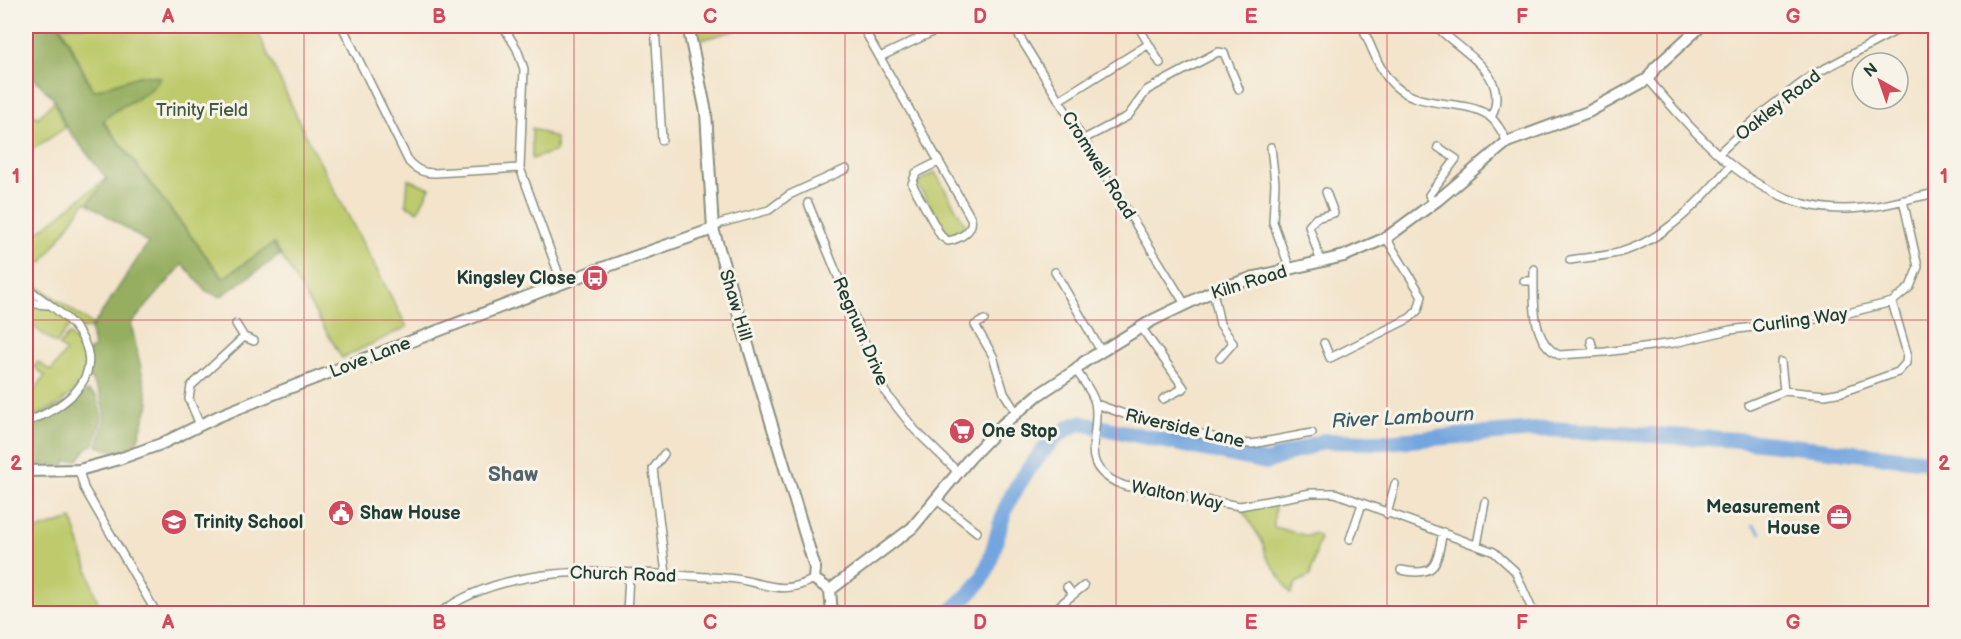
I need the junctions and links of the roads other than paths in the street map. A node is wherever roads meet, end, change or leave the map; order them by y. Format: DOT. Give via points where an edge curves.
graph roads {
  1 [pos="342,26"];
  2 [pos="503,26"];
  3 [pos="655,26"];
  4 [pos="688,26"];
  5 [pos="862,26"];
  6 [pos="945,26"];
  7 [pos="1013,26"];
  8 [pos="1138,26"];
  9 [pos="1362,26"];
  10 [pos="1436,26"];
  11 [pos="1701,26"];
  12 [pos="1905,26"];
  13 [pos="1149,44"];
  14 [pos="880,57"];
  15 [pos="1160,63"];
  16 [pos="1648,79"];
  17 [pos="1239,89"];
  18 [pos="1059,100"];
  19 [pos="1491,118"];
  20 [pos="1084,139"];
  21 [pos="662,140"];
  22 [pos="1507,142"];
  23 [pos="1271,147"];
  24 [pos="1438,147"];
  25 [pos="1718,154"];
  26 [pos="938,162"];
  27 [pos="1730,166"];
  28 [pos="520,168"];
  29 [pos="846,169"];
  30 [pos="1326,192"];
  31 [pos="1935,193"];
  32 [pos="1903,200"];
  33 [pos="808,203"];
  34 [pos="1434,203"];
  35 [pos="713,229"];
  36 [pos="1386,238"];
  37 [pos="1581,248"];
  38 [pos="1582,258"];
  39 [pos="1570,260"];
  40 [pos="1321,262"];
  41 [pos="1290,269"];
  42 [pos="1534,269"];
  43 [pos="1055,273"];
  44 [pos="1524,281"];
  45 [pos="1534,281"];
  46 [pos="562,283"];
  47 [pos="26,288"];
  48 [pos="1213,291"];
  49 [pos="26,297"];
  50 [pos="1892,302"];
  51 [pos="1185,304"];
  52 [pos="50,306"];
  53 [pos="984,320"];
  54 [pos="236,324"];
  55 [pos="1141,327"];
  56 [pos="244,337"];
  57 [pos="1591,340"];
  58 [pos="254,341"];
  59 [pos="1324,343"];
  60 [pos="1101,351"];
  61 [pos="1003,353"];
  62 [pos="1594,353"];
  63 [pos="993,356"];
  64 [pos="1220,358"];
  65 [pos="1781,362"];
  66 [pos="1076,370"];
  67 [pos="1784,391"];
  68 [pos="1163,399"];
  69 [pos="1749,405"];
  70 [pos="1095,407"];
  71 [pos="1016,412"];
  72 [pos="26,422"];
  73 [pos="200,425"];
  74 [pos="1312,434"];
  75 [pos="664,454"];
  76 [pos="79,470"];
  77 [pos="26,471"];
  78 [pos="958,472"];
  79 [pos="1395,484"];
  80 [pos="937,500"];
  81 [pos="1485,502"];
  82 [pos="1362,504"];
  83 [pos="1387,514"];
  84 [pos="977,532"];
  85 [pos="1443,532"];
  86 [pos="1350,539"];
  87 [pos="1477,545"];
  88 [pos="1401,570"];
  89 [pos="629,574"];
  90 [pos="666,574"];
  91 [pos="814,579"];
  92 [pos="1084,586"];
  93 [pos="1067,587"];
  94 [pos="830,590"];
  95 [pos="1073,595"];
  96 [pos="157,613"];
  97 [pos="438,614"];
  98 [pos="627,614"];
  99 [pos="832,614"];
  100 [pos="1055,614"];
  101 [pos="1308,614"];
  102 [pos="1326,614"];
  103 [pos="1534,614"];
  1 -- 28 [label="street" via="408,162 415,168 430,173"];
  2 -- 28 [label="street" via="524,69"];
  3 -- 21 [label="street"];
  4 -- 35 [label="street, Shaw Hill" via="706,112"];
  5 -- 14 [label="street"];
  6 -- 14 [label="street"];
  7 -- 18 [label="street, Cromwell Road"];
  8 -- 13 [label="street"];
  9 -- 19 [label="street" via="1398,89"];
  10 -- 19 [label="street" via="1488,73 1495,86 1497,105"];
  11 -- 16 [label="street, Kiln Road"];
  12 -- 25 [label="street, Oakley Road" via="1811,76 1761,114"];
  13 -- 15 [label="street"];
  13 -- 18 [label="street"];
  14 -- 26 [label="street"];
  16 -- 22 [label="street, Kiln Road" via="1588,112"];
  16 -- 25 [label="street"];
  17 -- 20 [label="street" via="1224,53 1218,52 1147,90 1128,116"];
  18 -- 20 [label="street, Cromwell Road"];
  19 -- 22 [label="street"];
  20 -- 51 [label="street, Cromwell Road"];
  22 -- 34 [label="street, Kiln Road"];
  23 -- 41 [label="street" via="1275,183 1273,222"];
  24 -- 34 [label="street" via="1456,159 1429,195"];
  25 -- 27 [label="street"];
  26 -- 26 [label="street" via="916,173 912,184 940,236 948,241 969,231 972,223"];
  27 -- 32 [label="street" via="1775,194 1816,207 1867,208"];
  27 -- 38 [label="street" via="1653,239 1622,252"];
  28 -- 46 [label="street"];
  29 -- 35 [label="street" via="789,195 769,210 721,223"];
  30 -- 40 [label="street" via="1334,213 1316,218 1310,226"];
  31 -- 32 [label="street"];
  32 -- 50 [label="street" via="1918,267 1910,287"];
  33 -- 78 [label="street, Regnum Drive" via="885,392 915,430"];
  34 -- 36 [label="street, Kiln Road"];
  35 -- 46 [label="street, Love Lane"];
  35 -- 91 [label="street, Shaw Hill" via="815,568"];
  36 -- 40 [label="street, Kiln Road"];
  36 -- 59 [label="street" via="1422,296 1418,310 1410,318 1330,357"];
  37 -- 38 [label="street"];
  38 -- 39 [label="street"];
  40 -- 41 [label="street, Kiln Road"];
  41 -- 48 [label="street, Kiln Road"];
  42 -- 45 [label="street, Curling Way"];
  43 -- 60 [label="street"];
  44 -- 45 [label="street"];
  45 -- 62 [label="street, Curling Way" via="1538,327 1544,344 1559,355"];
  46 -- 73 [label="street, Love Lane"];
  47 -- 52 [label="street"];
  48 -- 51 [label="street, Kiln Road"];
  48 -- 64 [label="street" via="1220,324 1233,343"];
  49 -- 52 [label="street" via="36,304"];
  50 -- 62 [label="street, Curling Way" via="1832,317"];
  50 -- 67 [label="street" via="1907,352 1906,363 1898,372 1834,393"];
  51 -- 55 [label="street, Kiln Road"];
  52 -- 72 [label="street" via="68,319 80,335 87,350 86,375 68,400"];
  53 -- 63 [label="street" via="975,325"];
  54 -- 56 [label="street"];
  55 -- 60 [label="street, Kiln Road"];
  55 -- 68 [label="street" via="1184,388"];
  56 -- 58 [label="street"];
  56 -- 73 [label="street" via="191,386 189,399"];
  57 -- 62 [label="street"];
  60 -- 66 [label="street, Kiln Road"];
  61 -- 63 [label="street"];
  63 -- 71 [label="street" via="1004,393"];
  65 -- 67 [label="street"];
  66 -- 70 [label="street"];
  66 -- 71 [label="street, Kiln Road"];
  67 -- 69 [label="street"];
  70 -- 74 [label="street, Riverside Lane" via="1236,443"];
  70 -- 82 [label="street, Walton Way" via="1092,449 1098,465 1108,477 1125,486 1233,506 1322,492"];
  71 -- 78 [label="street, Kiln Road"];
  73 -- 76 [label="street, Love Lane" via="161,444"];
  75 -- 90 [label="street" via="653,469"];
  76 -- 77 [label="street, Love Lane"];
  76 -- 96 [label="street" via="84,488"];
  78 -- 80 [label="street, Kiln Road"];
  79 -- 83 [label="street"];
  80 -- 84 [label="street"];
  80 -- 94 [label="street, Kiln Road" via="912,528"];
  81 -- 87 [label="street"];
  82 -- 83 [label="street, Walton Way"];
  82 -- 86 [label="street"];
  83 -- 85 [label="street, Walton Way"];
  85 -- 87 [label="street, Walton Way"];
  85 -- 88 [label="street" via="1436,565 1429,572"];
  87 -- 103 [label="street, Walton Way" via="1506,560"];
  89 -- 90 [label="street, Church Road"];
  89 -- 97 [label="street, Church Road" via="564,572 511,579 457,599"];
  89 -- 98 [label="street"];
  90 -- 91 [label="street, Church Road" via="726,578 790,589"];
  91 -- 94 [label="street"];
  92 -- 95 [label="street"];
  93 -- 95 [label="street"];
  94 -- 99 [label="street"];
  95 -- 100 [label="street"];
  101 -- 102 [label="street"];
}
